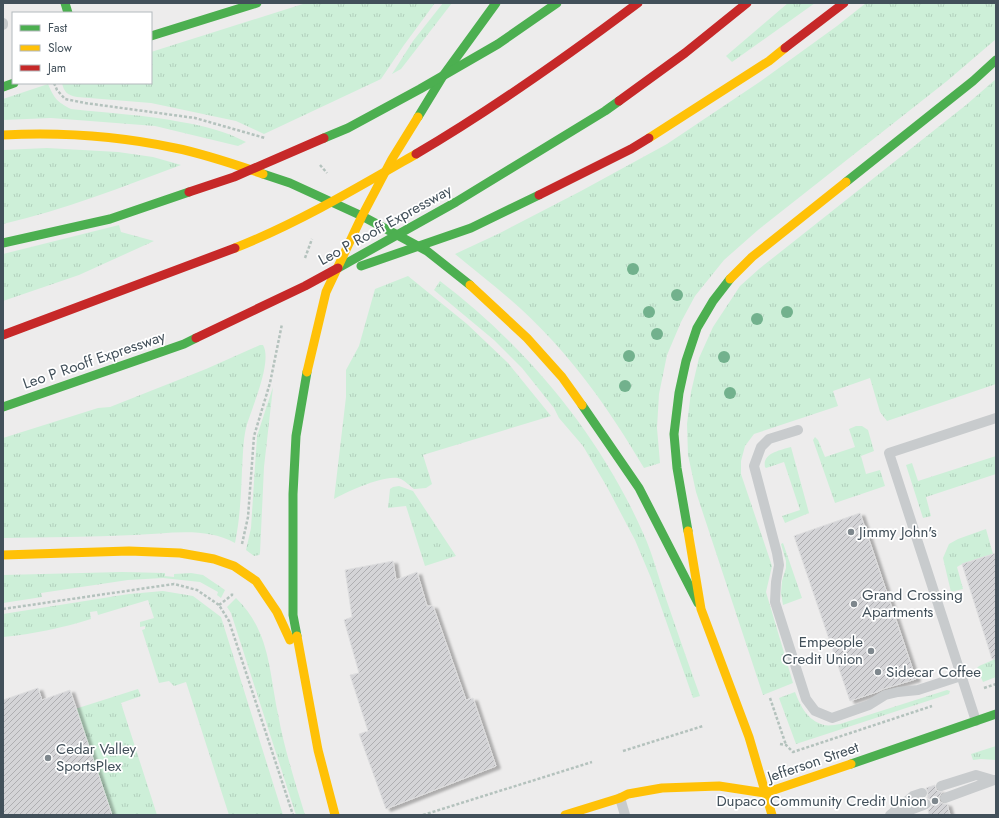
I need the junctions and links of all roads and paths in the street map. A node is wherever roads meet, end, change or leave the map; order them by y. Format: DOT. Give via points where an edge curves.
graph roads {
  1 [pos="257,3"];
  2 [pos="496,3"];
  3 [pos="557,3"];
  4 [pos="638,3"];
  5 [pos="747,3"];
  6 [pos="844,3"];
  7 [pos="152,36"];
  8 [pos="996,60"];
  9 [pos="54,84"];
  10 [pos="3,135"];
  11 [pos="270,139"];
  12 [pos="318,163"];
  13 [pos="325,199"];
  14 [pos="362,216"];
  15 [pos="312,236"];
  16 [pos="3,243"];
  17 [pos="305,259"];
  18 [pos="306,286"];
  19 [pos="284,320"];
  20 [pos="3,335"];
  21 [pos="3,408"];
  22 [pos="996,418"];
  23 [pos="798,430"];
  24 [pos="3,555"];
  25 [pos="238,569"];
  26 [pos="219,605"];
  27 [pos="3,609"];
  28 [pos="701,609"];
  29 [pos="302,667"];
  30 [pos="961,676"];
  31 [pos="996,684"];
  32 [pos="984,688"];
  33 [pos="770,698"];
  34 [pos="933,705"];
  35 [pos="996,714"];
  36 [pos="976,721"];
  37 [pos="702,731"];
  38 [pos="780,744"];
  39 [pos="786,745"];
  40 [pos="623,751"];
  41 [pos="592,762"];
  42 [pos="995,780"];
  43 [pos="941,786"];
  44 [pos="765,793"];
  45 [pos="922,793"];
  46 [pos="620,798"];
  47 [pos="945,798"];
  48 [pos="926,804"];
  49 [pos="293,815"];
  50 [pos="335,815"];
  51 [pos="423,815"];
  52 [pos="565,815"];
  53 [pos="625,815"];
  54 [pos="772,815"];
  55 [pos="890,815"];
  56 [pos="897,815"];
  1 -- 7 [label="main road"];
  2 -- 14 [label="main road" via="443,76 392,159"];
  3 -- 16 [label="main road" via="498,44 348,128 234,177 110,219"];
  4 -- 20 [label="main road" via="566,57 462,127 354,190 262,237"];
  5 -- 18 [label="main road, Leo P Rooff Expressway" via="685,53 604,111 456,202"];
  6 -- 18 [label="main road" via="769,61 631,149 472,228"];
  8 -- 28 [label="main road" via="752,258 731,278 713,301 698,328 686,360 674,434 677,468"];
  9 -- 11 [label="path" via="65,99 195,118"];
  10 -- 13 [label="main road" via="98,136 176,148 290,183"];
  12 -- 13 [label="path" via="328,174"];
  13 -- 14 [label="main road"];
  14 -- 28 [label="main road" via="427,251 470,285 527,338 562,376 638,488"];
  14 -- 29 [label="main road" via="326,292 309,362 296,436 293,494 293,615"];
  15 -- 17 [label="path"];
  18 -- 21 [label="main road, Leo P Rooff Expressway" via="184,344"];
  19 -- 25 [label="path" via="270,383 254,436 248,517"];
  22 -- 30 [label="lane" via="889,453"];
  23 -- 30 [label="lane" via="769,439 761,448 754,466 779,565 775,602 806,699 815,711 832,718 869,706 885,696 918,690"];
  24 -- 25 [label="main road" via="129,551 180,553 214,559"];
  25 -- 26 [label="path" via="232,595"];
  25 -- 29 [label="main road" via="256,581 276,612"];
  26 -- 27 [label="path" via="197,590 174,584"];
  26 -- 49 [label="path" via="229,621"];
  28 -- 44 [label="main road" via="749,737"];
  29 -- 50 [label="main road" via="318,750"];
  30 -- 36 [label="lane"];
  31 -- 32 [label="path"];
  33 -- 39 [label="path"];
  34 -- 39 [label="path" via="793,754"];
  35 -- 36 [label="main road, Jefferson Street"];
  36 -- 44 [label="main road, Jefferson Street"];
  37 -- 40 [label="path" via="702,726"];
  38 -- 39 [label="path"];
  41 -- 51 [label="path"];
  42 -- 43 [label="lane" via="976,775"];
  42 -- 47 [label="lane"];
  44 -- 46 [label="main road, Jefferson Street" via="719,786 662,788 628,794"];
  44 -- 54 [label="main road"];
  45 -- 55 [label="lane" via="913,796"];
  46 -- 52 [label="main road, Jefferson Street"];
  46 -- 53 [label="lane"];
  48 -- 56 [label="lane"];
}
